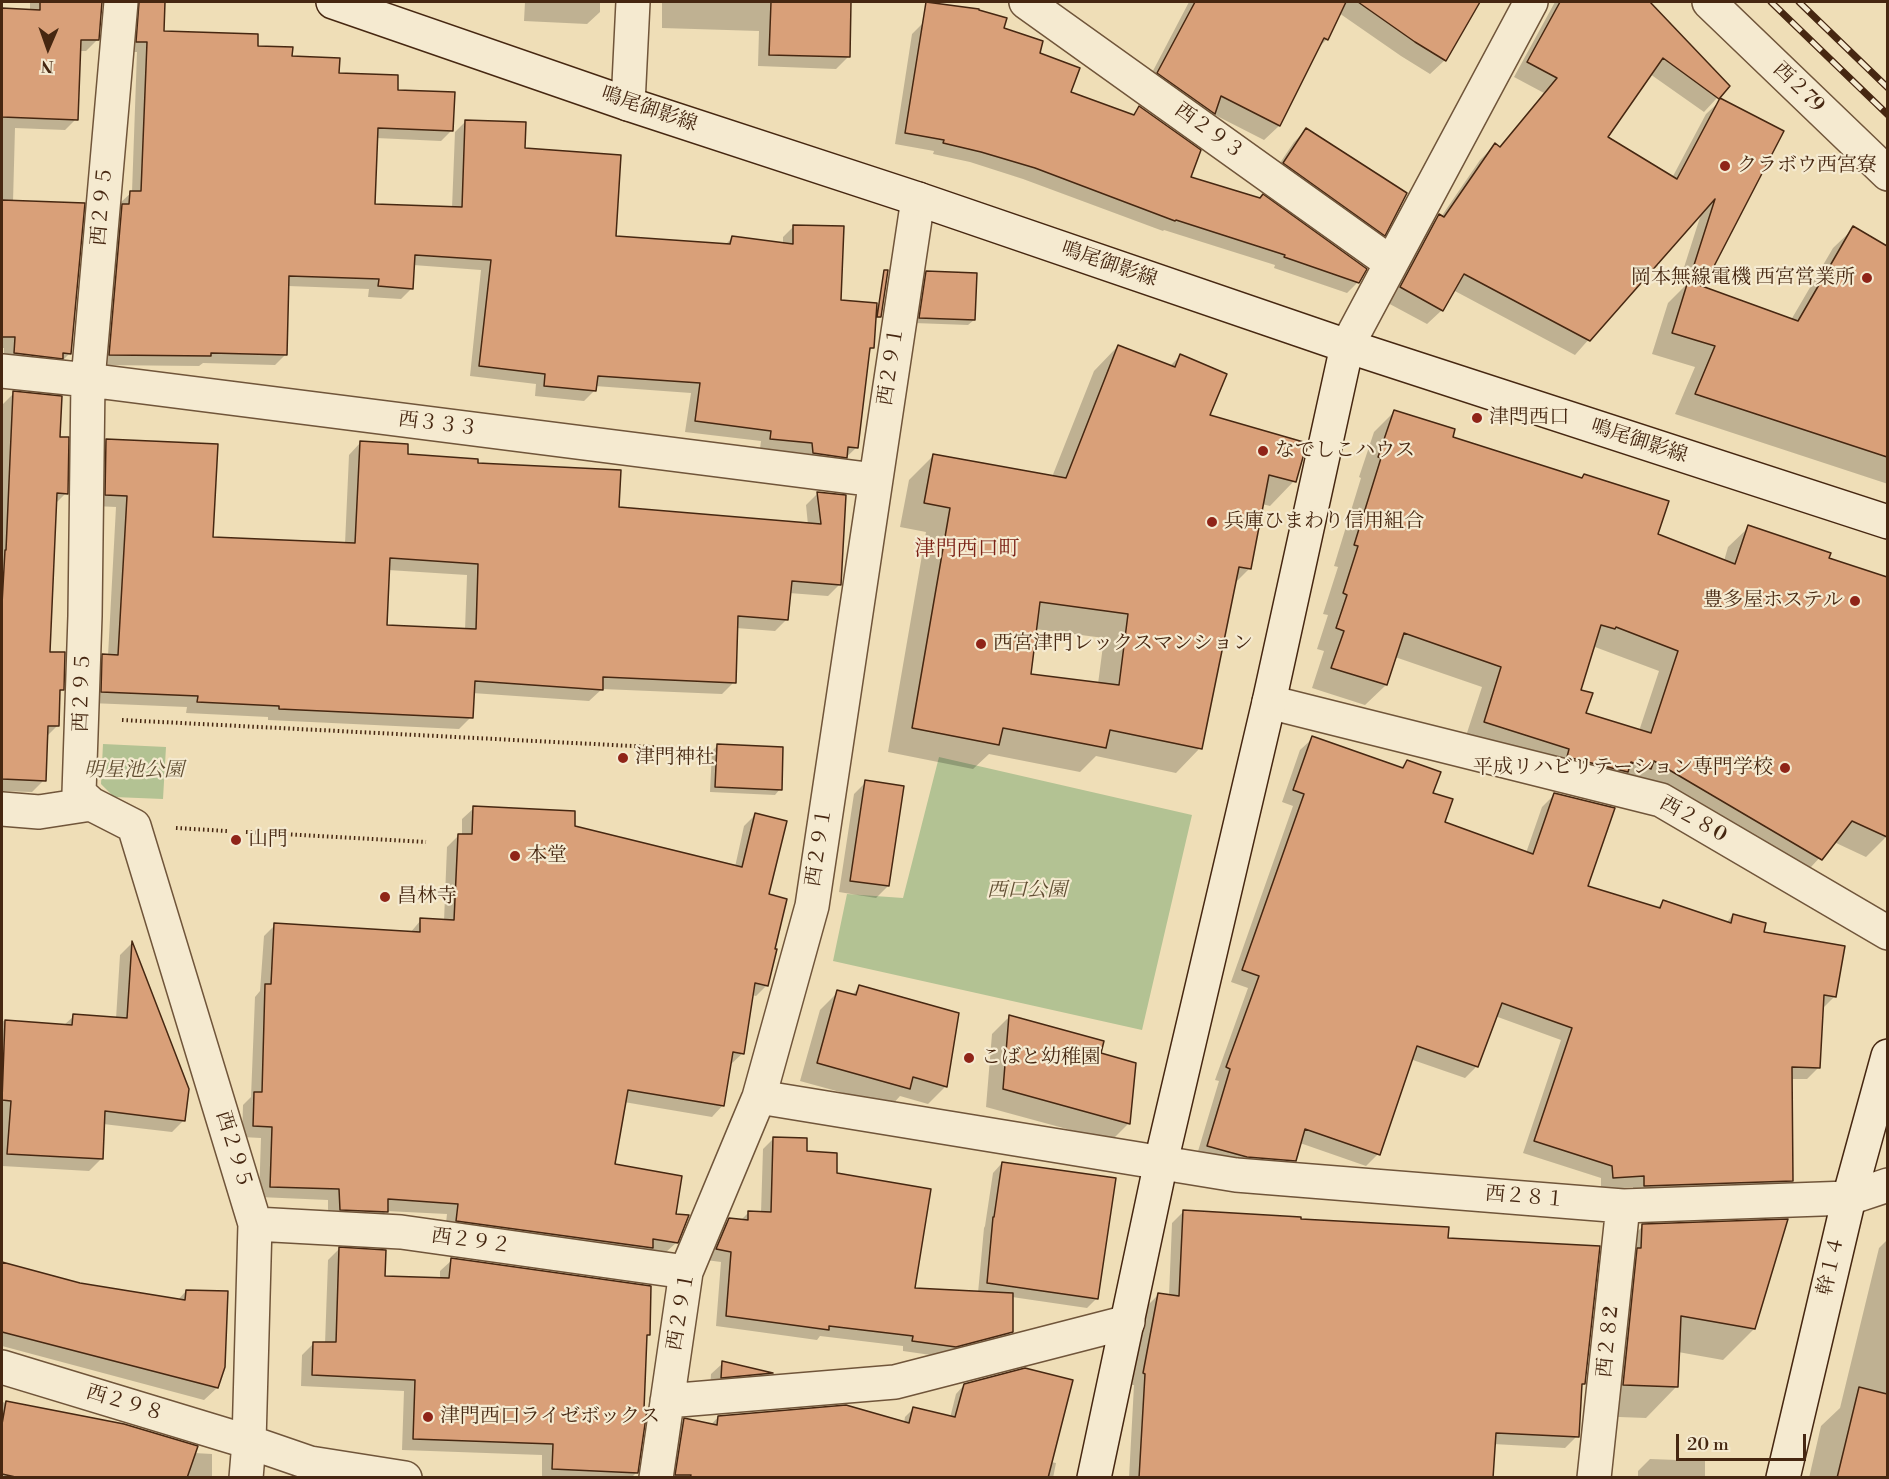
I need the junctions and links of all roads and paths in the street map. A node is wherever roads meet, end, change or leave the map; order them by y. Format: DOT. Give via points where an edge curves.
graph roads {
  1 [pos="121,2"];
  2 [pos="333,2"];
  3 [pos="633,2"];
  4 [pos="1026,2"];
  5 [pos="1531,2"];
  6 [pos="1709,2"];
  7 [pos="628,104"];
  8 [pos="1887,174"];
  9 [pos="918,200"];
  10 [pos="1391,263"];
  11 [pos="1347,346"];
  12 [pos="2,371"];
  13 [pos="88,380"];
  14 [pos="875,480"];
  15 [pos="1887,522"];
  16 [pos="1269,702"];
  17 [pos="82,718"];
  18 [pos="672,748"];
  19 [pos="91,804"];
  20 [pos="2,809"];
  21 [pos="134,826"];
  22 [pos="227,831"];
  23 [pos="246,832"];
  24 [pos="426,842"];
  25 [pos="1887,933"];
  26 [pos="1887,1056"];
  27 [pos="759,1097"];
  28 [pos="1161,1162"];
  29 [pos="1887,1185"];
  30 [pos="1848,1198"];
  31 [pos="1623,1206"];
  32 [pos="255,1224"];
  33 [pos="686,1272"];
  34 [pos="1128,1322"];
  35 [pos="2,1367"];
  36 [pos="667,1401"];
  37 [pos="249,1442"];
  38 [pos="246,1478"];
  39 [pos="405,1478"];
  40 [pos="656,1478"];
  41 [pos="1094,1478"];
  42 [pos="1594,1478"];
  43 [pos="1783,1478"];
  1 -- 13 [label="street, 西２９５"];
  2 -- 7 [label="street, 鳴尾御影線"];
  3 -- 7 [label="street"];
  4 -- 10 [label="street, 西２９３"];
  5 -- 10 [label="street"];
  6 -- 8 [label="street, 西２79"];
  7 -- 9 [label="street, 鳴尾御影線"];
  9 -- 11 [label="street, 鳴尾御影線"];
  9 -- 14 [label="street, 西２９１"];
  10 -- 11 [label="street"];
  11 -- 15 [label="street, 鳴尾御影線"];
  11 -- 16 [label="street"];
  12 -- 13 [label="street, 西３３３"];
  13 -- 14 [label="street, 西３３３"];
  13 -- 17 [label="street, 西２９５"];
  14 -- 27 [label="street, 西２９１" via="812,906"];
  16 -- 25 [label="street, 西２８0" via="1661,800"];
  16 -- 28 [label="street"];
  17 -- 18 [label="path"];
  17 -- 19 [label="street, 西２９５" via="79,793"];
  19 -- 20 [label="street" via="39,812"];
  19 -- 21 [label="street"];
  21 -- 22 [label="path"];
  21 -- 32 [label="street, 西２９５"];
  23 -- 24 [label="path"];
  26 -- 30 [label="street, 幹１４"];
  27 -- 28 [label="street, 西２８１"];
  27 -- 33 [label="street, 西２９１"];
  28 -- 31 [label="street, 西２８１" via="1236,1175"];
  28 -- 34 [label="street"];
  29 -- 30 [label="street, 西２８１"];
  30 -- 31 [label="street, 西２８１"];
  30 -- 43 [label="street, 幹１４"];
  31 -- 42 [label="street, 西２８2"];
  32 -- 33 [label="street, 西２９２" via="401,1232"];
  32 -- 37 [label="street, 西２９５"];
  33 -- 36 [label="street, 西２９１"];
  34 -- 36 [label="street" via="895,1382"];
  34 -- 41 [label="street"];
  35 -- 37 [label="street, 西２９８"];
  36 -- 40 [label="street, 西２９１"];
  37 -- 38 [label="street, 西２９５"];
  37 -- 39 [label="street, 西２９８" via="310,1463"];
}
